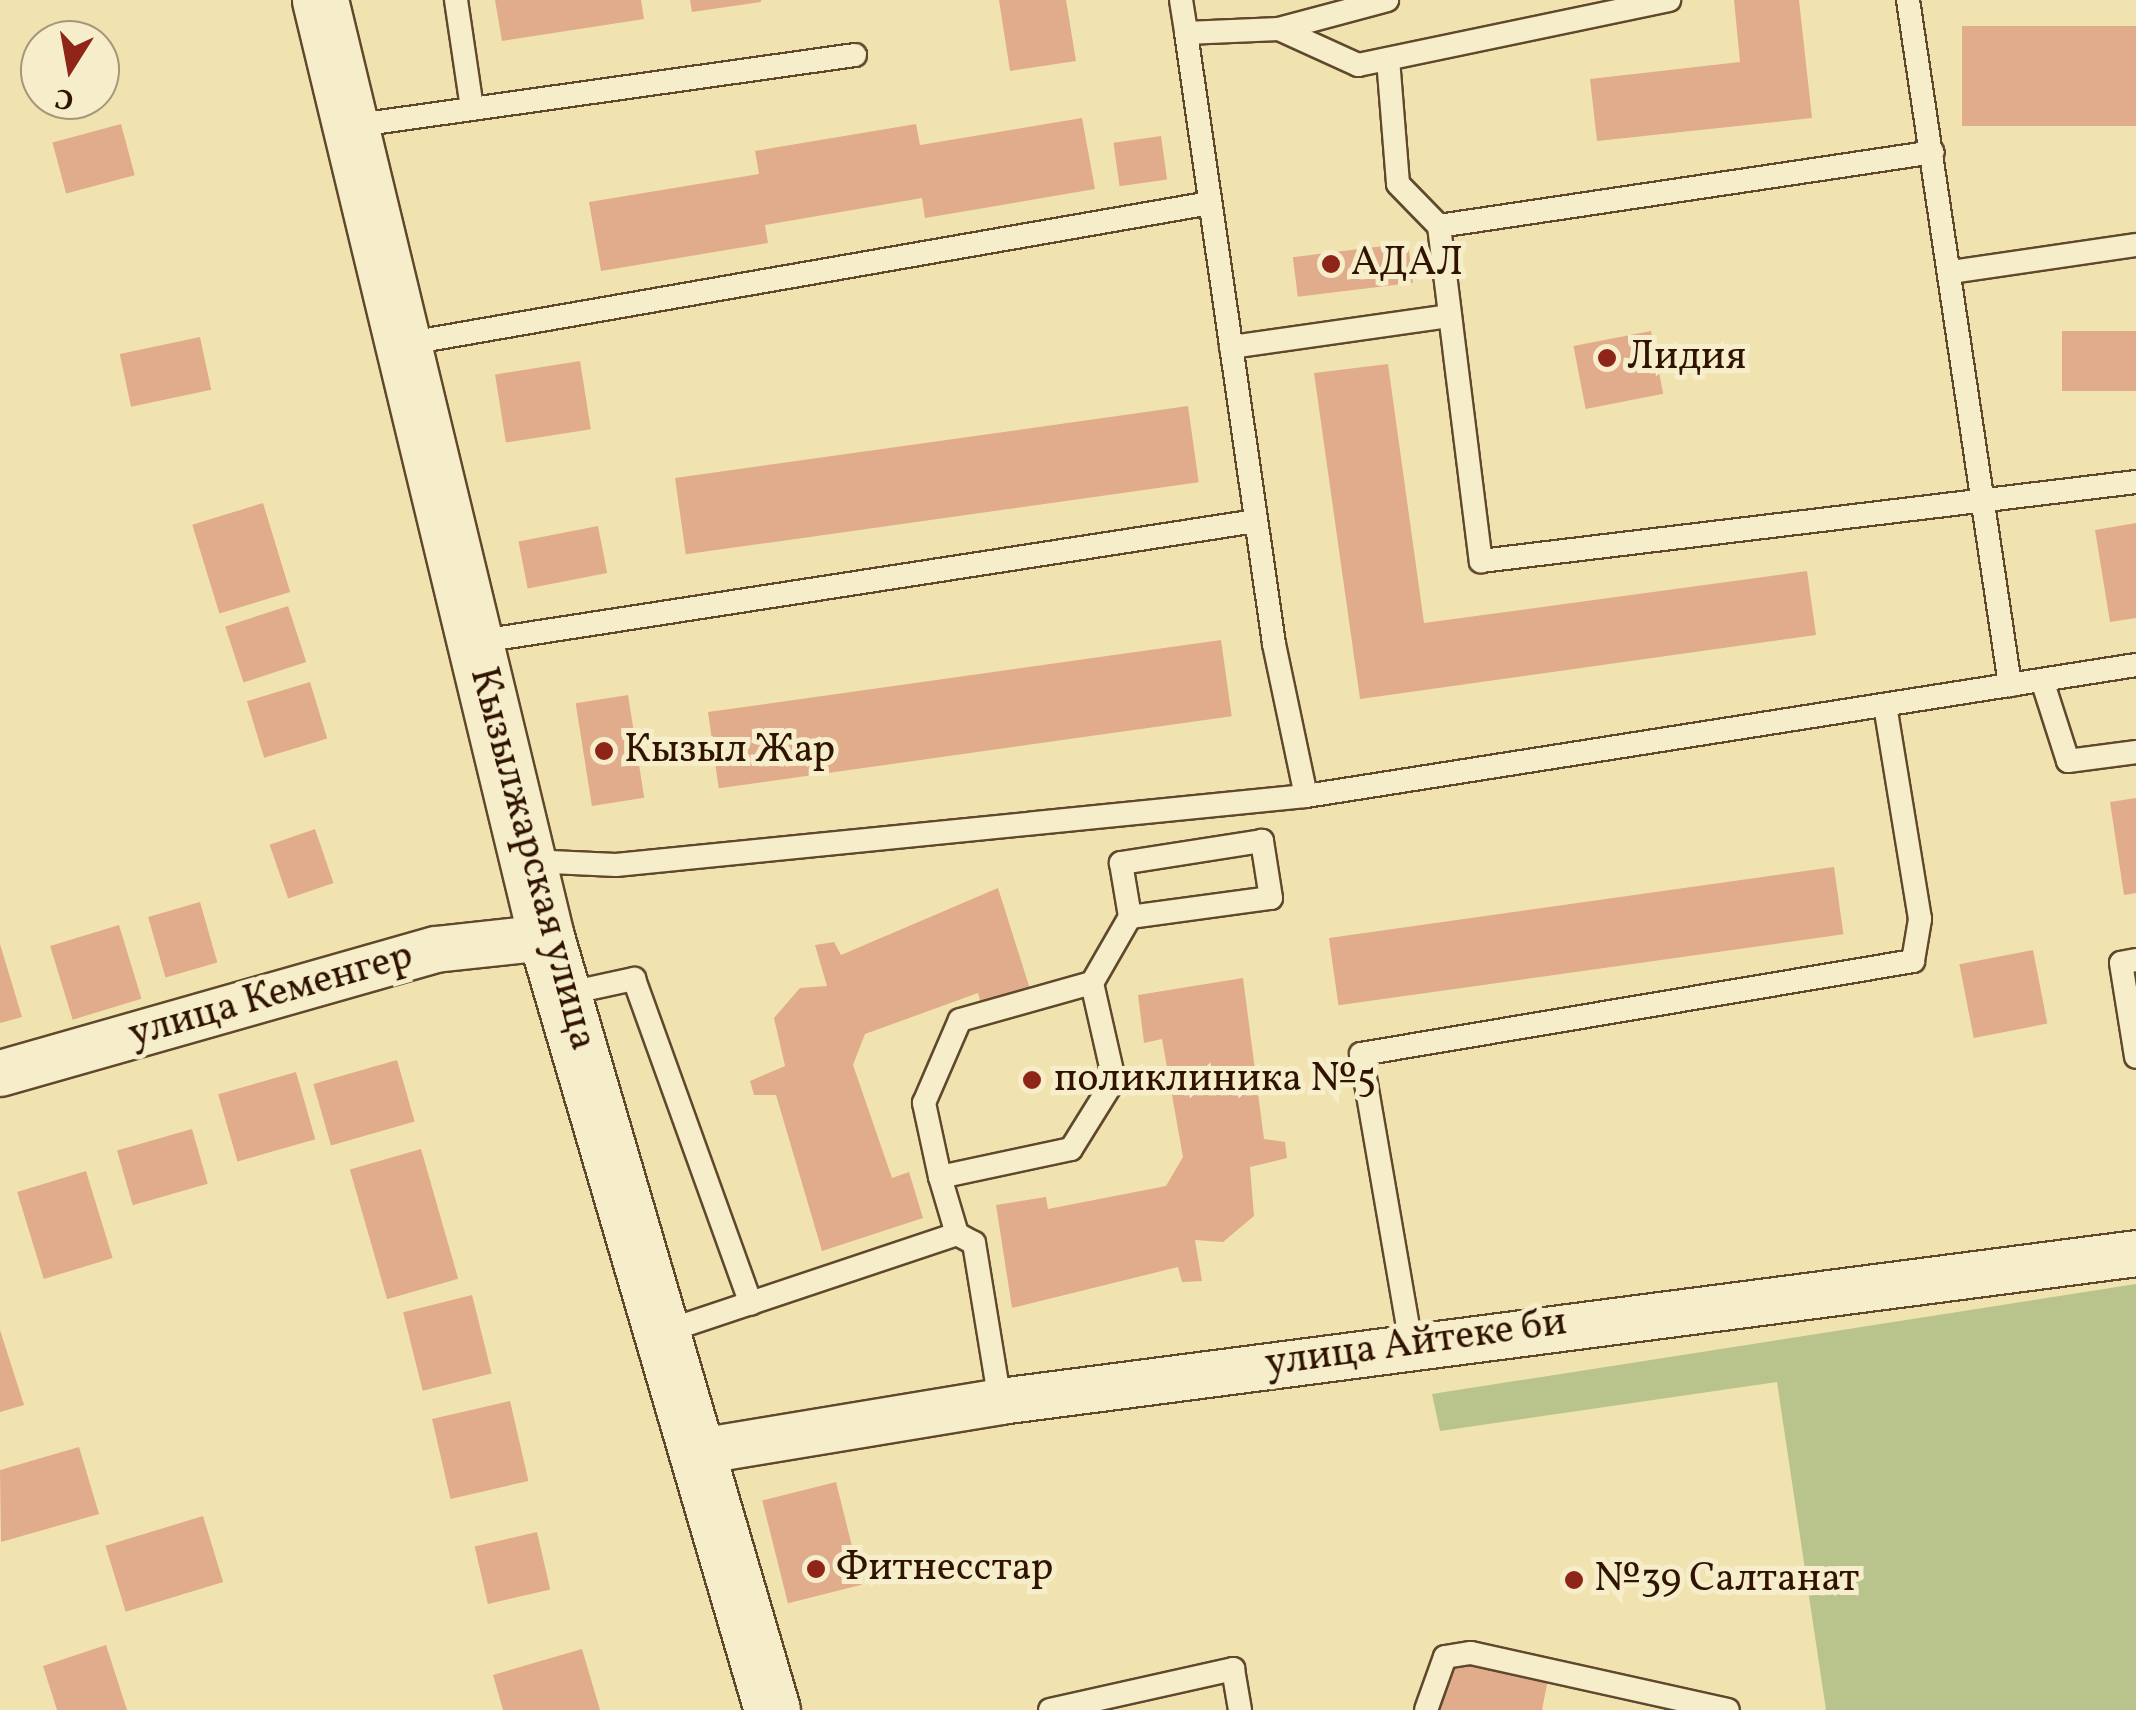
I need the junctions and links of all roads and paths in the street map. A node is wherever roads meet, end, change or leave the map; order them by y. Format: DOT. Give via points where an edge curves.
graph roads {
  1 [pos="320,0"];
  2 [pos="456,0"];
  3 [pos="1181,0"];
  4 [pos="1387,0"];
  5 [pos="1669,0"];
  6 [pos="1908,0"];
  7 [pos="1279,28"];
  8 [pos="1186,33"];
  9 [pos="855,55"];
  10 [pos="1388,59"];
  11 [pos="472,109"];
  12 [pos="351,126"];
  13 [pos="1932,152"];
  14 [pos="1210,203"];
  15 [pos="1439,226"];
  16 [pos="2136,245"];
  17 [pos="1951,272"];
  18 [pos="1450,316"];
  19 [pos="404,344"];
  20 [pos="1231,347"];
  21 [pos="2136,482"];
  22 [pos="1983,502"];
  23 [pos="1256,521"];
  24 [pos="476,642"];
  25 [pos="2136,666"];
  26 [pos="2042,680"];
  27 [pos="2010,686"];
  28 [pos="1885,705"];
  29 [pos="2136,752"];
  30 [pos="1306,796"];
  31 [pos="529,861"];
  32 [pos="1130,918"];
  33 [pos="546,937"];
  34 [pos="2136,960"];
  35 [pos="1092,984"];
  36 [pos="564,994"];
  37 [pos="2136,1057"];
  38 [pos="0,1073"];
  39 [pos="940,1177"];
  40 [pos="958,1234"];
  41 [pos="2136,1252"];
  42 [pos="751,1304"];
  43 [pos="664,1332"];
  44 [pos="1411,1344"];
  45 [pos="1000,1400"];
  46 [pos="699,1451"];
  47 [pos="772,1710"];
  48 [pos="1050,1710"];
  49 [pos="1240,1710"];
  50 [pos="1426,1710"];
  51 [pos="1728,1710"];
  1 -- 12 [label="street, Кызылжарская улица"];
  2 -- 11 [label="lane"];
  3 -- 8 [label="lane"];
  4 -- 7 [label="lane"];
  5 -- 10 [label="lane"];
  6 -- 13 [label="lane"];
  7 -- 8 [label="lane"];
  7 -- 10 [label="lane" via="1358,65"];
  8 -- 14 [label="lane"];
  9 -- 11 [label="lane"];
  10 -- 15 [label="lane" via="1398,184"];
  11 -- 12 [label="lane"];
  12 -- 19 [label="street, Кызылжарская улица"];
  13 -- 15 [label="lane"];
  13 -- 17 [label="lane"];
  14 -- 19 [label="lane"];
  14 -- 20 [label="lane"];
  15 -- 18 [label="lane"];
  16 -- 17 [label="lane"];
  17 -- 22 [label="lane"];
  18 -- 20 [label="lane"];
  18 -- 22 [label="lane" via="1481,561"];
  19 -- 24 [label="street, Кызылжарская улица"];
  20 -- 23 [label="lane"];
  21 -- 22 [label="lane"];
  22 -- 27 [label="lane"];
  23 -- 24 [label="lane"];
  23 -- 30 [label="lane"];
  24 -- 31 [label="street, Кызылжарская улица"];
  25 -- 26 [label="lane"];
  26 -- 27 [label="lane"];
  26 -- 29 [label="lane" via="2068,761"];
  27 -- 28 [label="lane"];
  28 -- 30 [label="lane"];
  28 -- 44 [label="lane" via="1920,919 1913,960 1361,1054"];
  30 -- 31 [label="lane" via="616,866"];
  31 -- 33 [label="street, Кызылжарская улица"];
  32 -- 32 [label="lane" via="1271,898 1262,841 1121,864"];
  32 -- 35 [label="lane"];
  33 -- 36 [label="street, Кызылжарская улица"];
  33 -- 38 [label="street, улица Кеменгер" via="435,949"];
  34 -- 37 [label="lane" via="2121,963"];
  35 -- 39 [label="lane" via="960,1020 924,1103"];
  35 -- 39 [label="lane" via="1114,1080 1071,1149"];
  36 -- 42 [label="lane" via="634,978"];
  36 -- 43 [label="street, Кызылжарская улица"];
  39 -- 40 [label="lane"];
  40 -- 42 [label="lane"];
  40 -- 45 [label="lane" via="974,1243"];
  41 -- 44 [label="street, улица Айтеке би"];
  42 -- 43 [label="lane"];
  43 -- 46 [label="street, Кызылжарская улица"];
  44 -- 45 [label="street, улица Айтеке би"];
  45 -- 46 [label="street, улица Айтеке би"];
  46 -- 47 [label="street, Кызылжарская улица"];
  48 -- 49 [label="lane" via="1233,1669"];
  50 -- 51 [label="lane" via="1444,1657 1471,1653"];
}
